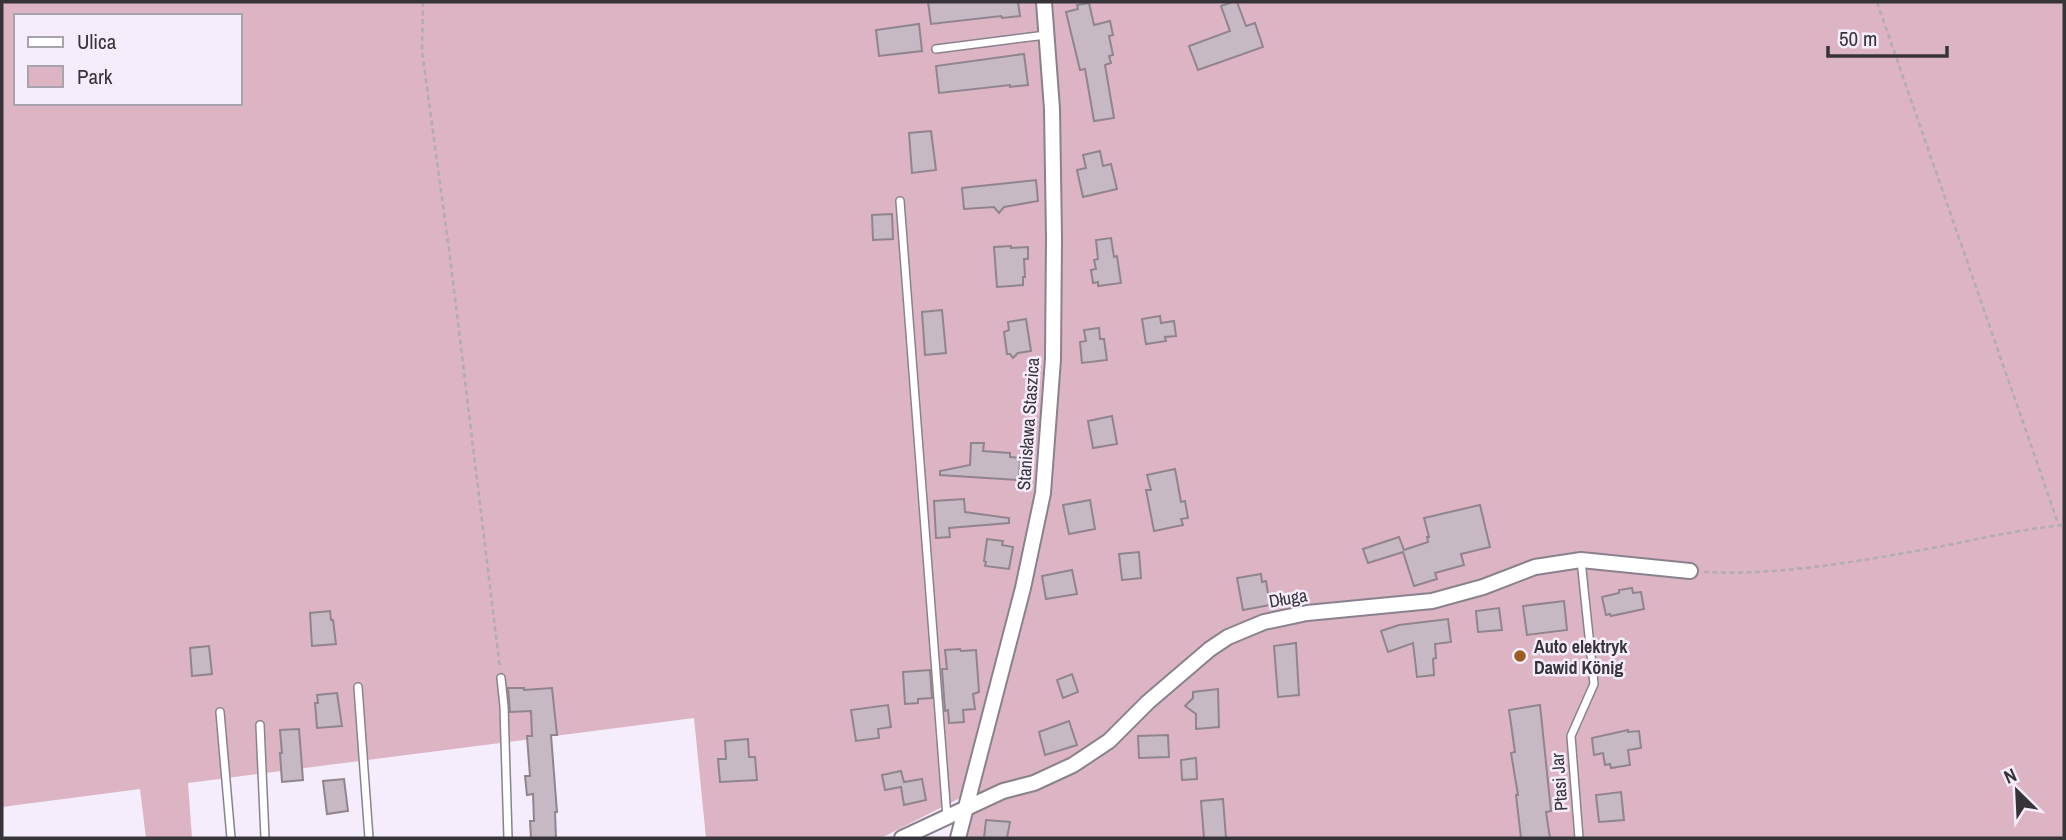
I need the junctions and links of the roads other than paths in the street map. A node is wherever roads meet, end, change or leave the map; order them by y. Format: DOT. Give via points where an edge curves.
graph roads {
  1 [pos="1044,2"];
  2 [pos="1048,35"];
  3 [pos="936,49"];
  4 [pos="900,201"];
  5 [pos="1581,560"];
  6 [pos="1690,571"];
  7 [pos="501,678"];
  8 [pos="358,687"];
  9 [pos="220,712"];
  10 [pos="260,725"];
  11 [pos="967,809"];
  12 [pos="947,817"];
  13 [pos="231,838"];
  14 [pos="265,838"];
  15 [pos="369,838"];
  16 [pos="508,838"];
  17 [pos="902,838"];
  18 [pos="958,838"];
  19 [pos="1579,838"];
  1 -- 2 [label="street, Stanisława Staszica"];
  2 -- 3 [label="lane"];
  2 -- 11 [label="street, Stanisława Staszica" via="1053,332 1043,493"];
  4 -- 12 [label="lane"];
  5 -- 6 [label="street, Długa"];
  5 -- 11 [label="street, Długa" via="1535,567 1433,601 1287,616 1247,628 1210,649 1109,741 1073,765"];
  5 -- 19 [label="lane, Ptasi Jar" via="1594,684 1571,736"];
  7 -- 16 [label="lane"];
  8 -- 15 [label="lane"];
  9 -- 13 [label="lane"];
  10 -- 14 [label="lane"];
  11 -- 12 [label="street, Długa"];
  11 -- 18 [label="street, Stanisława Staszica"];
  12 -- 17 [label="street, Długa"];
}
